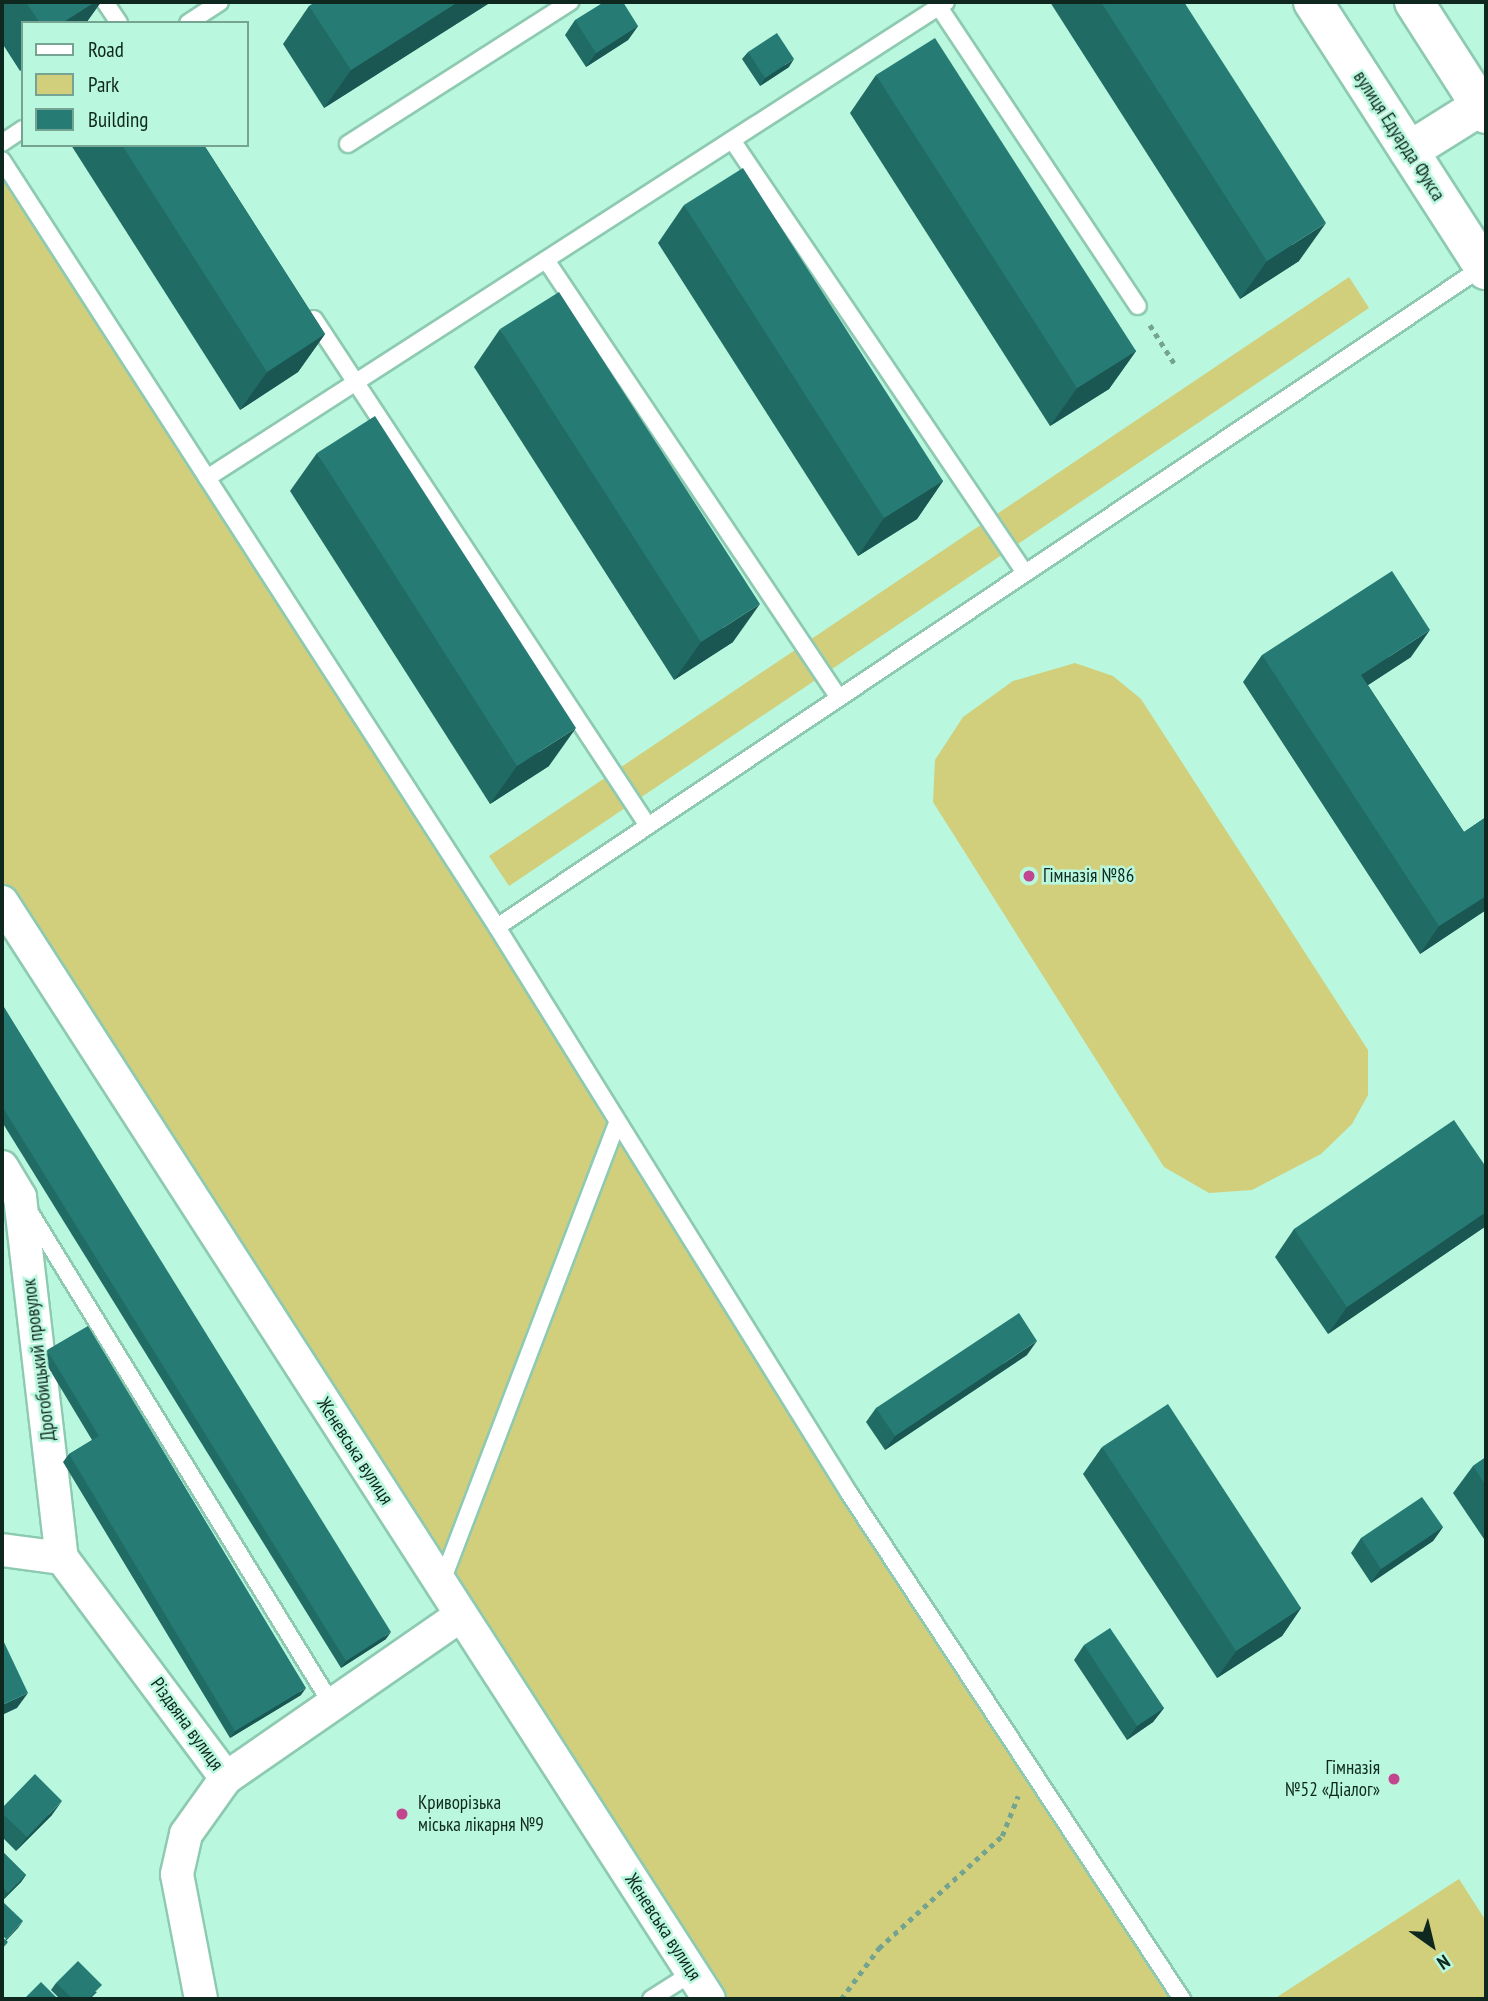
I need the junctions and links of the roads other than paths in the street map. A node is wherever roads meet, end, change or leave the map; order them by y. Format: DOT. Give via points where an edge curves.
graph roads {
  1 [pos="105,2"];
  2 [pos="220,2"];
  3 [pos="570,2"];
  4 [pos="1313,2"];
  5 [pos="1414,2"];
  6 [pos="943,4"];
  7 [pos="118,21"];
  8 [pos="191,21"];
  9 [pos="1484,110"];
  10 [pos="21,130"];
  11 [pos="732,140"];
  12 [pos="2,143"];
  13 [pos="348,144"];
  14 [pos="1409,151"];
  15 [pos="2,160"];
  16 [pos="546,260"];
  17 [pos="1485,268"];
  18 [pos="303,303"];
  19 [pos="1138,306"];
  20 [pos="355,382"];
  21 [pos="207,478"];
  22 [pos="1025,573"];
  23 [pos="839,698"];
  24 [pos="648,826"];
  25 [pos="2,902"];
  26 [pos="497,927"];
  27 [pos="617,1122"];
  28 [pos="2,1167"];
  29 [pos="20,1197"];
  30 [pos="2,1550"];
  31 [pos="62,1558"];
  32 [pos="441,1584"];
  33 [pos="461,1615"];
  34 [pos="331,1703"];
  35 [pos="226,1778"];
  36 [pos="692,1972"];
  37 [pos="201,1999"];
  38 [pos="651,1999"];
  39 [pos="709,1999"];
  40 [pos="1182,1999"];
  1 -- 7 [label="lane"];
  2 -- 8 [label="lane"];
  3 -- 13 [label="lane"];
  4 -- 14 [label="main road, вулиця Едуарда Фукса"];
  5 -- 9 [label="main road"];
  6 -- 11 [label="lane"];
  6 -- 19 [label="lane"];
  9 -- 14 [label="main road"];
  10 -- 12 [label="lane"];
  11 -- 16 [label="lane"];
  11 -- 22 [label="lane"];
  14 -- 17 [label="main road, вулиця Едуарда Фукса"];
  15 -- 21 [label="lane"];
  16 -- 20 [label="lane"];
  16 -- 23 [label="lane"];
  17 -- 22 [label="lane"];
  18 -- 20 [label="lane"];
  20 -- 21 [label="lane"];
  20 -- 24 [label="lane"];
  21 -- 26 [label="lane"];
  22 -- 23 [label="lane"];
  23 -- 24 [label="lane"];
  24 -- 26 [label="lane"];
  25 -- 32 [label="street, Женевська вулиця"];
  26 -- 27 [label="lane"];
  27 -- 32 [label="lane"];
  27 -- 40 [label="lane" via="849,1493"];
  28 -- 29 [label="street, Дрогобицький провулок"];
  29 -- 31 [label="street, Дрогобицький провулок"];
  29 -- 34 [label="lane"];
  30 -- 31 [label="street"];
  31 -- 35 [label="street, Різдвяна вулиця"];
  32 -- 33 [label="street, Женевська вулиця"];
  33 -- 34 [label="street, Різдвяна вулиця"];
  33 -- 36 [label="street, Женевська вулиця"];
  34 -- 35 [label="street, Різдвяна вулиця"];
  35 -- 37 [label="street" via="186,1834 177,1874"];
  36 -- 38 [label="lane"];
  36 -- 39 [label="street, Женевська вулиця"];
}
